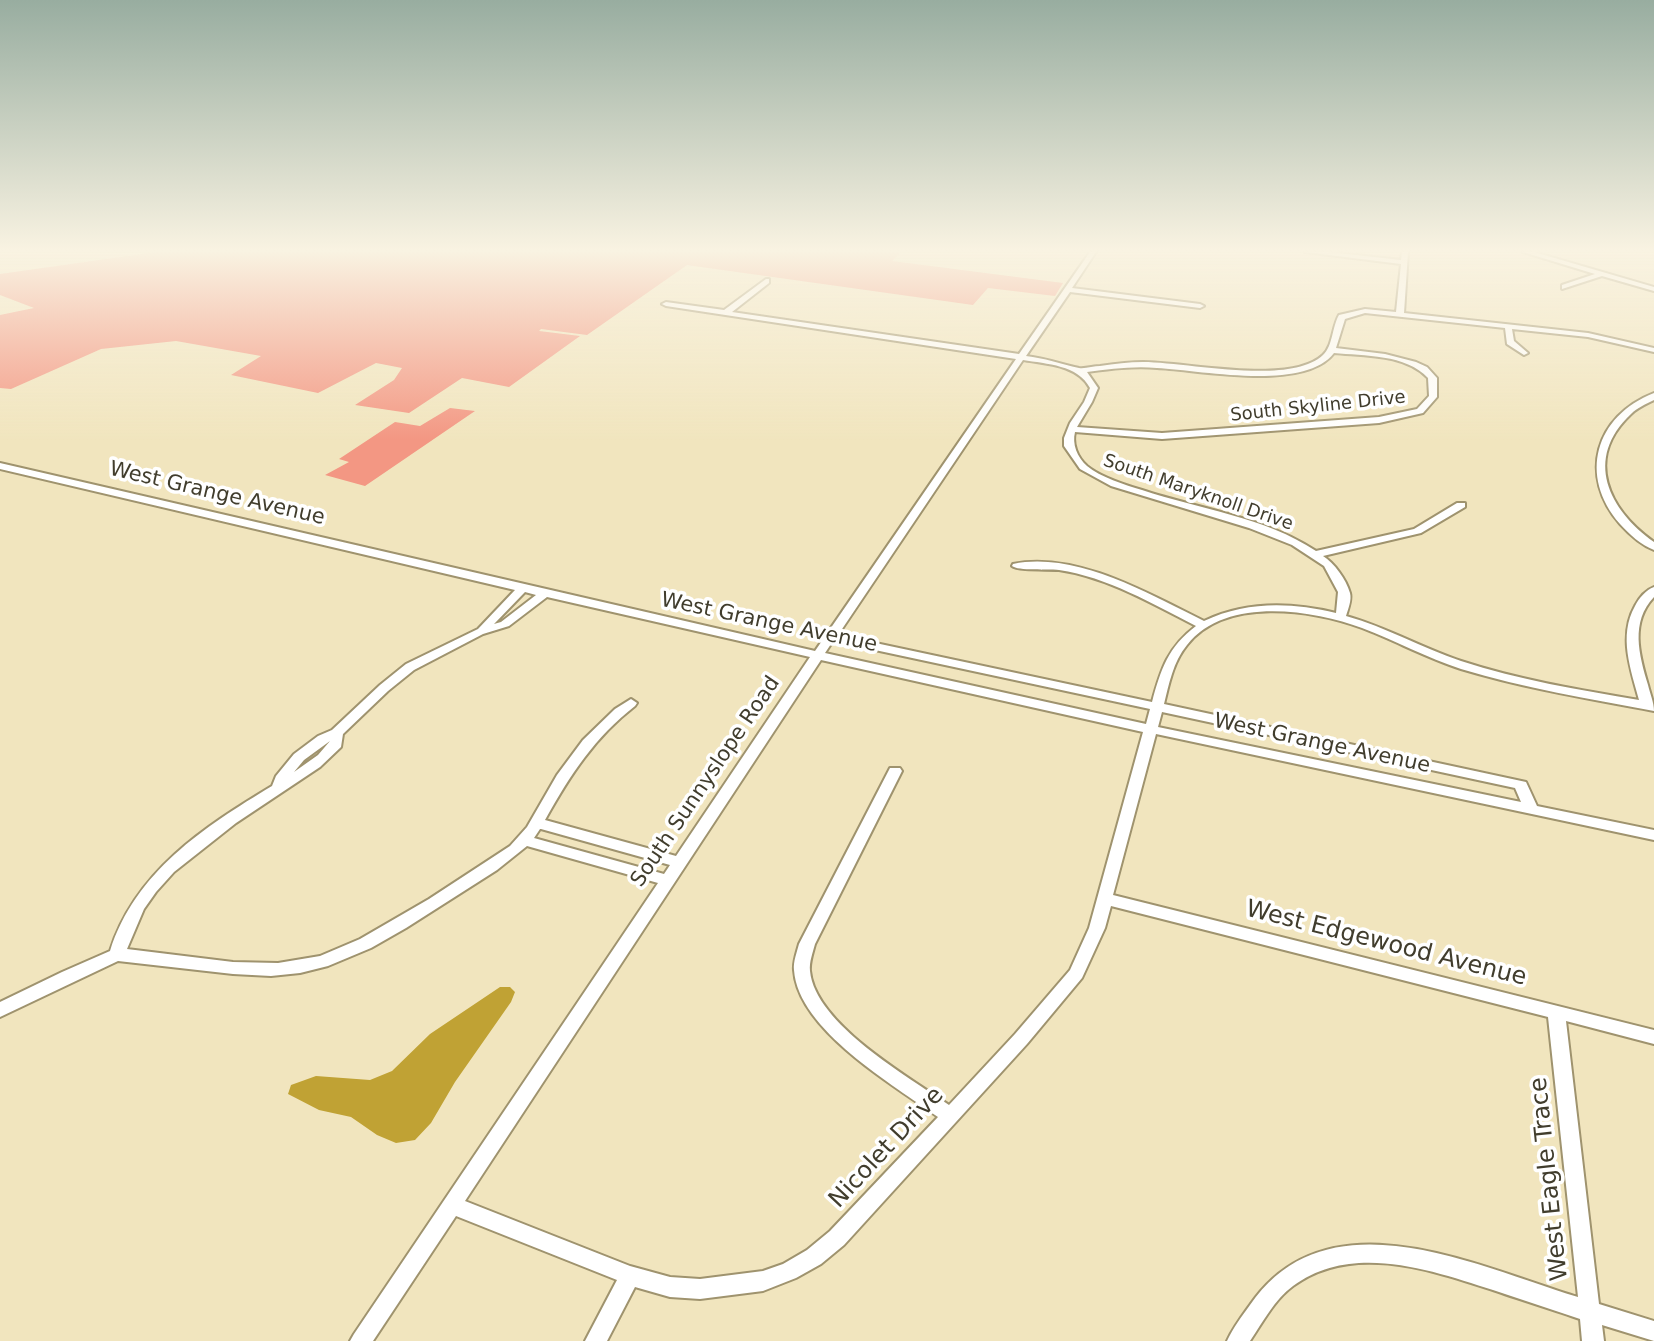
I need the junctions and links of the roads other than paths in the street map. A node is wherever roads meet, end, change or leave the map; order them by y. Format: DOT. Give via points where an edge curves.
graph roads {
  1 [pos="735,315"];
  2 [pos="1050,315"];
  3 [pos="1349,315"];
  4 [pos="1414,315"];
  5 [pos="1508,325"];
  6 [pos="1331,350"];
  7 [pos="1654,350"];
  8 [pos="1524,353"];
  9 [pos="1021,358"];
  10 [pos="1080,372"];
  11 [pos="1654,396"];
  12 [pos="1072,429"];
  13 [pos="0,466"];
  14 [pos="1461,505"];
  15 [pos="1654,547"];
  16 [pos="1316,554"];
  17 [pos="1017,566"];
  18 [pos="522,589"];
  19 [pos="1654,590"];
  20 [pos="544,594"];
  21 [pos="1340,618"];
  22 [pos="1203,625"];
  23 [pos="479,632"];
  24 [pos="831,636"];
  25 [pos="818,655"];
  26 [pos="631,703"];
  27 [pos="1650,707"];
  28 [pos="1156,708"];
  29 [pos="1150,729"];
  30 [pos="895,771"];
  31 [pos="1531,809"];
  32 [pos="538,823"];
  33 [pos="1654,835"];
  34 [pos="525,840"];
  35 [pos="680,862"];
  36 [pos="667,881"];
  37 [pos="1106,899"];
  38 [pos="117,955"];
  39 [pos="0,1010"];
  40 [pos="1556,1012"];
  41 [pos="1654,1037"];
  42 [pos="950,1115"];
  43 [pos="452,1205"];
  44 [pos="630,1276"];
  45 [pos="1590,1311"];
  46 [pos="1654,1331"];
  47 [pos="361,1341"];
  48 [pos="596,1341"];
  49 [pos="1238,1341"];
  50 [pos="1593,1341"];
  1 -- 9 [label="street"];
  2 -- 9 [label="street, South Sunnyslope Road"];
  3 -- 6 [label="street" via="1338,322"];
  4 -- 5 [label="street"];
  5 -- 7 [label="street" via="1602,337"];
  5 -- 8 [label="street" via="1510,342"];
  6 -- 10 [label="street" via="1312,365 1283,371 1246,373 1143,364"];
  6 -- 12 [label="street, South Skyline Drive" via="1423,368 1431,375 1433,397 1420,411 1379,420 1162,436"];
  9 -- 10 [label="street"];
  9 -- 24 [label="street, South Sunnyslope Road"];
  10 -- 12 [label="street" via="1094,388"];
  11 -- 15 [label="street" via="1630,408 1613,426 1600,457 1615,514"];
  12 -- 16 [label="street, South Maryknoll Drive" via="1071,453 1100,477 1258,528"];
  13 -- 18 [label="street, West Grange Avenue"];
  14 -- 16 [label="street" via="1400,537"];
  16 -- 21 [label="street, South Maryknoll Drive" via="1344,589"];
  17 -- 22 [label="street" via="1048,565 1090,576"];
  18 -- 20 [label="street, West Grange Avenue"];
  18 -- 23 [label="street"];
  19 -- 27 [label="street" via="1630,626"];
  20 -- 23 [label="street" via="505,624"];
  20 -- 25 [label="street, West Grange Avenue"];
  21 -- 22 [label="street" via="1300,610 1254,609"];
  21 -- 27 [label="street" via="1469,668"];
  22 -- 28 [label="street" via="1180,646"];
  23 -- 38 [label="street" via="410,667 337,733 336,744 319,763 208,837 157,880 130,923"];
  24 -- 25 [label="street, South Sunnyslope Road"];
  24 -- 28 [label="street, West Grange Avenue"];
  25 -- 29 [label="street, West Grange Avenue"];
  25 -- 35 [label="street, South Sunnyslope Road"];
  26 -- 32 [label="street" via="580,750"];
  28 -- 29 [label="street"];
  28 -- 31 [label="street, West Grange Avenue" via="1521,785"];
  29 -- 31 [label="street, West Grange Avenue"];
  29 -- 37 [label="street, Nicolet Drive"];
  30 -- 42 [label="street" via="807,944 802,972 814,1005 836,1031"];
  31 -- 33 [label="street, West Grange Avenue"];
  32 -- 34 [label="street"];
  32 -- 35 [label="street"];
  34 -- 36 [label="street"];
  34 -- 38 [label="street" via="444,897 326,960 272,970"];
  35 -- 36 [label="street, South Sunnyslope Road"];
  36 -- 43 [label="street, South Sunnyslope Road"];
  37 -- 40 [label="street, West Edgewood Avenue"];
  37 -- 42 [label="street, Nicolet Drive" via="1091,944 1071,981"];
  38 -- 39 [label="street"];
  40 -- 41 [label="street, West Edgewood Avenue"];
  40 -- 45 [label="street, West Eagle Trace"];
  42 -- 44 [label="street, Nicolet Drive" via="837,1238 789,1271 763,1280 700,1289 670,1287"];
  43 -- 44 [label="street, Nicolet Drive"];
  43 -- 47 [label="street, South Sunnyslope Road"];
  44 -- 48 [label="street"];
  45 -- 46 [label="street"];
  45 -- 49 [label="street" via="1423,1259 1378,1252 1350,1254 1323,1259 1286,1279"];
  45 -- 50 [label="street, West Eagle Trace"];
}
